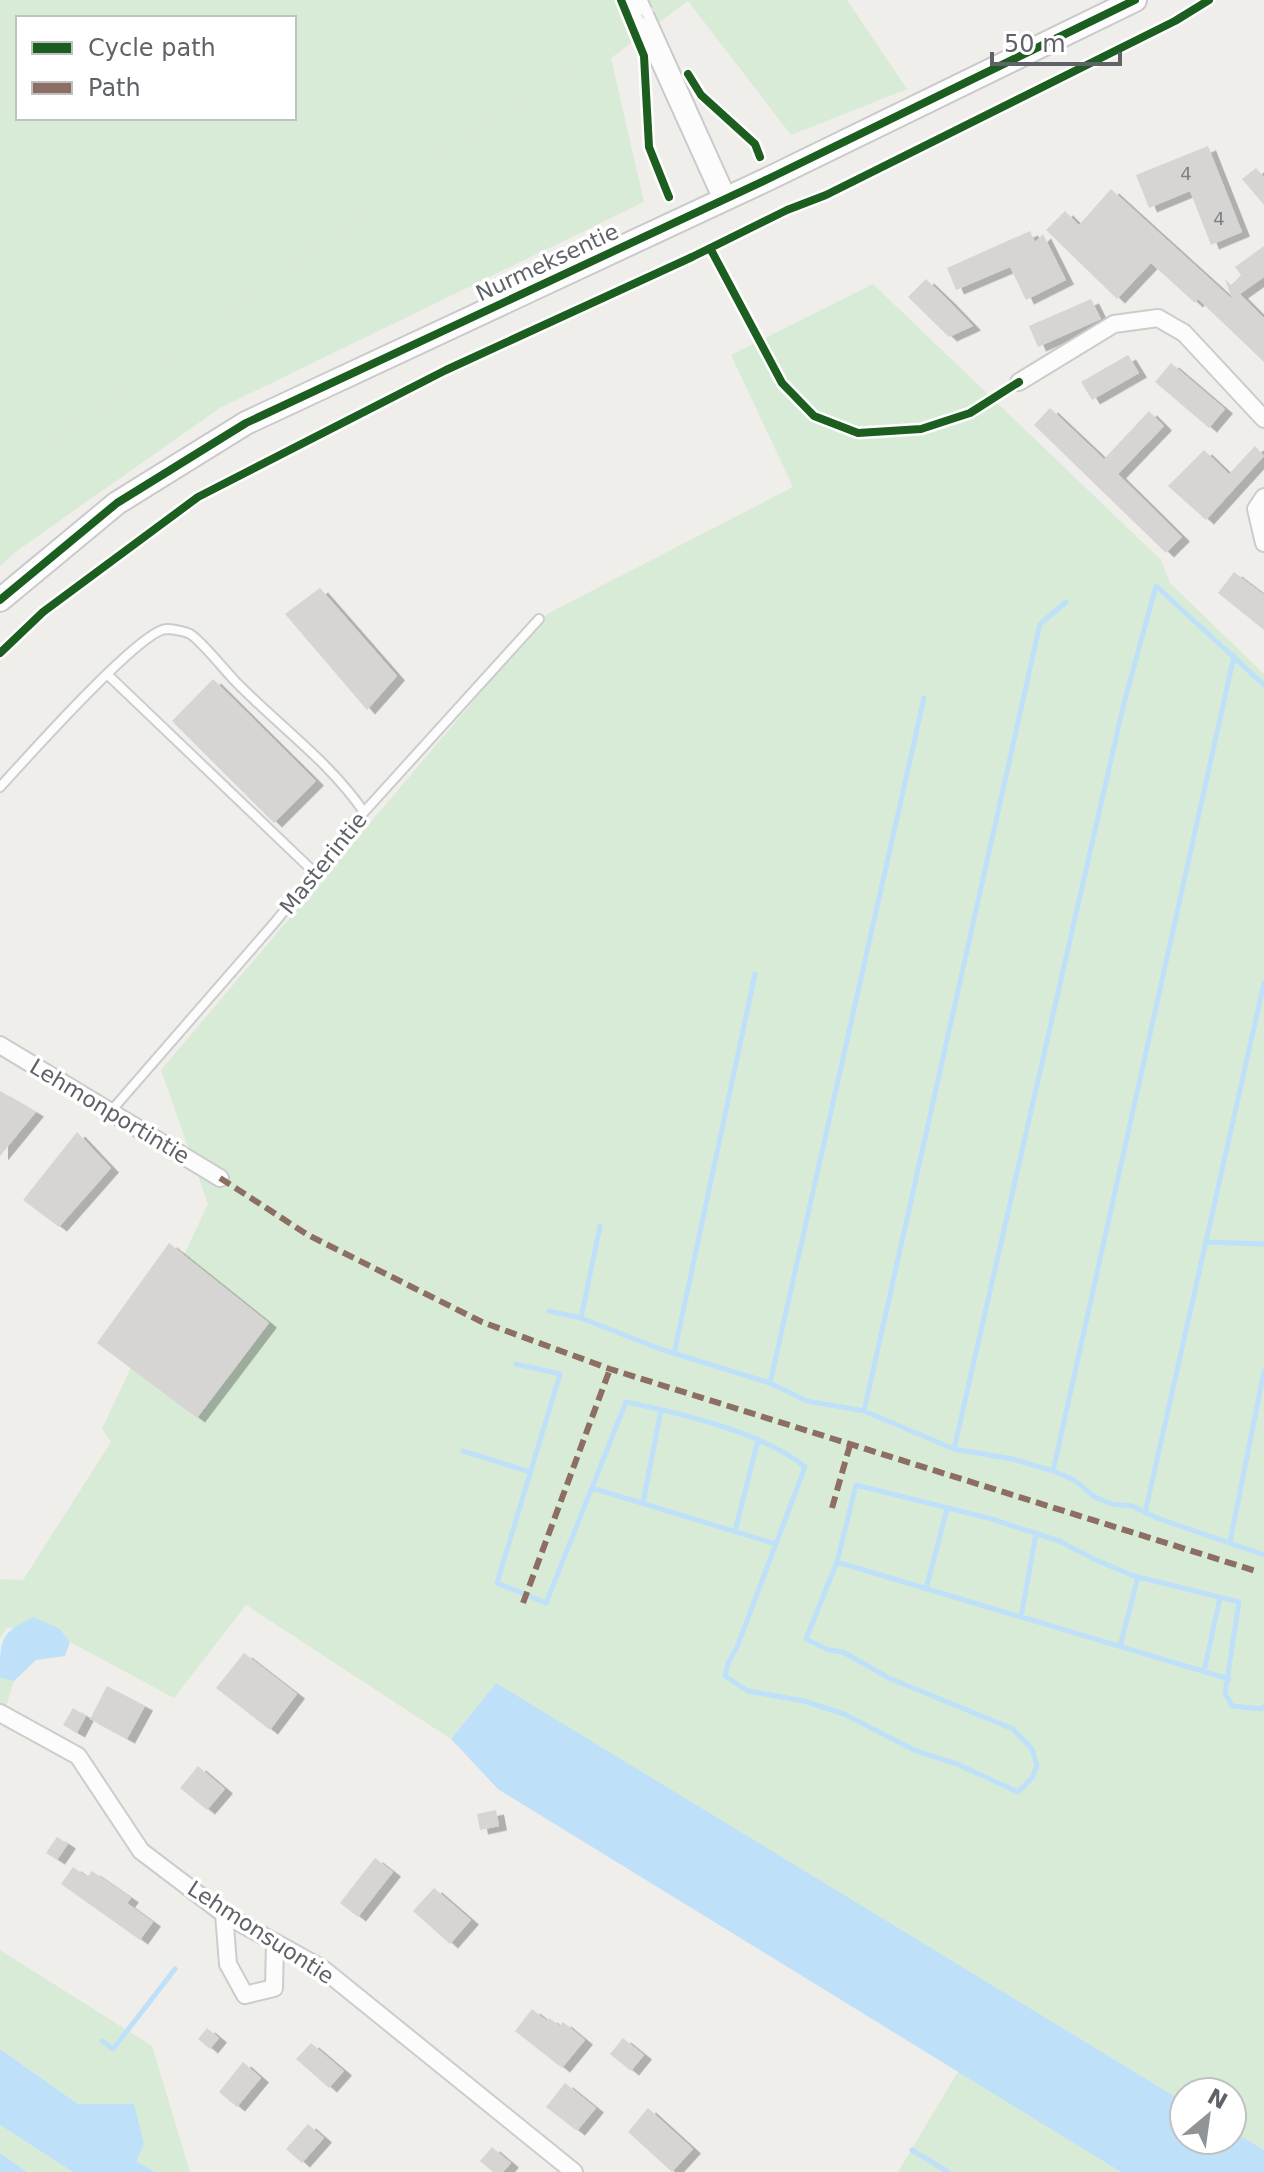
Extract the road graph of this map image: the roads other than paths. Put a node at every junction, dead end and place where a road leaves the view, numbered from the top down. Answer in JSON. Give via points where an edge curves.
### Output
{"nodes":[{"id":1,"x":635,"y":0,"type":"edge"},
{"id":2,"x":1135,"y":0,"type":"edge"},
{"id":3,"x":724,"y":197,"type":"junction"},
{"id":4,"x":1019,"y":382,"type":"dead end"},
{"id":5,"x":1264,"y":419,"type":"edge"},
{"id":6,"x":1264,"y":497,"type":"edge"},
{"id":7,"x":1264,"y":543,"type":"edge"},
{"id":8,"x":0,"y":600,"type":"edge"},
{"id":9,"x":539,"y":619,"type":"dead end"},
{"id":10,"x":108,"y":675,"type":"junction"},
{"id":11,"x":0,"y":787,"type":"edge"},
{"id":12,"x":364,"y":812,"type":"junction"},
{"id":13,"x":314,"y":872,"type":"junction"},
{"id":14,"x":0,"y":1045,"type":"edge"},
{"id":15,"x":111,"y":1111,"type":"junction"},
{"id":16,"x":220,"y":1178,"type":"dead end"},
{"id":17,"x":0,"y":1713,"type":"edge"},
{"id":18,"x":224,"y":1914,"type":"junction"},
{"id":19,"x":275,"y":1944,"type":"junction"},
{"id":20,"x":574,"y":2172,"type":"edge"}],
"edges":[{"from":1,"to":3,"type":"street"},
{"from":2,"to":3,"type":"street","name":"Nurmeksentie"},
{"from":3,"to":8,"type":"street","name":"Nurmeksentie","via":[[246,423],[117,503]]},
{"from":4,"to":5,"type":"street","via":[[1114,324],[1158,318],[1184,333]]},
{"from":6,"to":7,"type":"street","via":[[1256,509]]},
{"from":9,"to":12,"type":"lane","name":"Masterintie"},
{"from":10,"to":11,"type":"lane"},
{"from":10,"to":12,"type":"lane","via":[[147,636],[165,629],[190,634],[312,751]]},
{"from":10,"to":13,"type":"lane"},
{"from":12,"to":13,"type":"lane","name":"Masterintie"},
{"from":13,"to":15,"type":"lane","name":"Masterintie"},
{"from":14,"to":15,"type":"street","name":"Lehmonportintie"},
{"from":15,"to":16,"type":"street","name":"Lehmonportintie"},
{"from":17,"to":18,"type":"street","name":"Lehmonsuontie","via":[[78,1756],[141,1851]]},
{"from":18,"to":19,"type":"street","name":"Lehmonsuontie"},
{"from":18,"to":19,"type":"street","via":[[228,1964],[245,1995],[274,1988]]},
{"from":19,"to":20,"type":"street","name":"Lehmonsuontie","via":[[323,1969]]}]}
